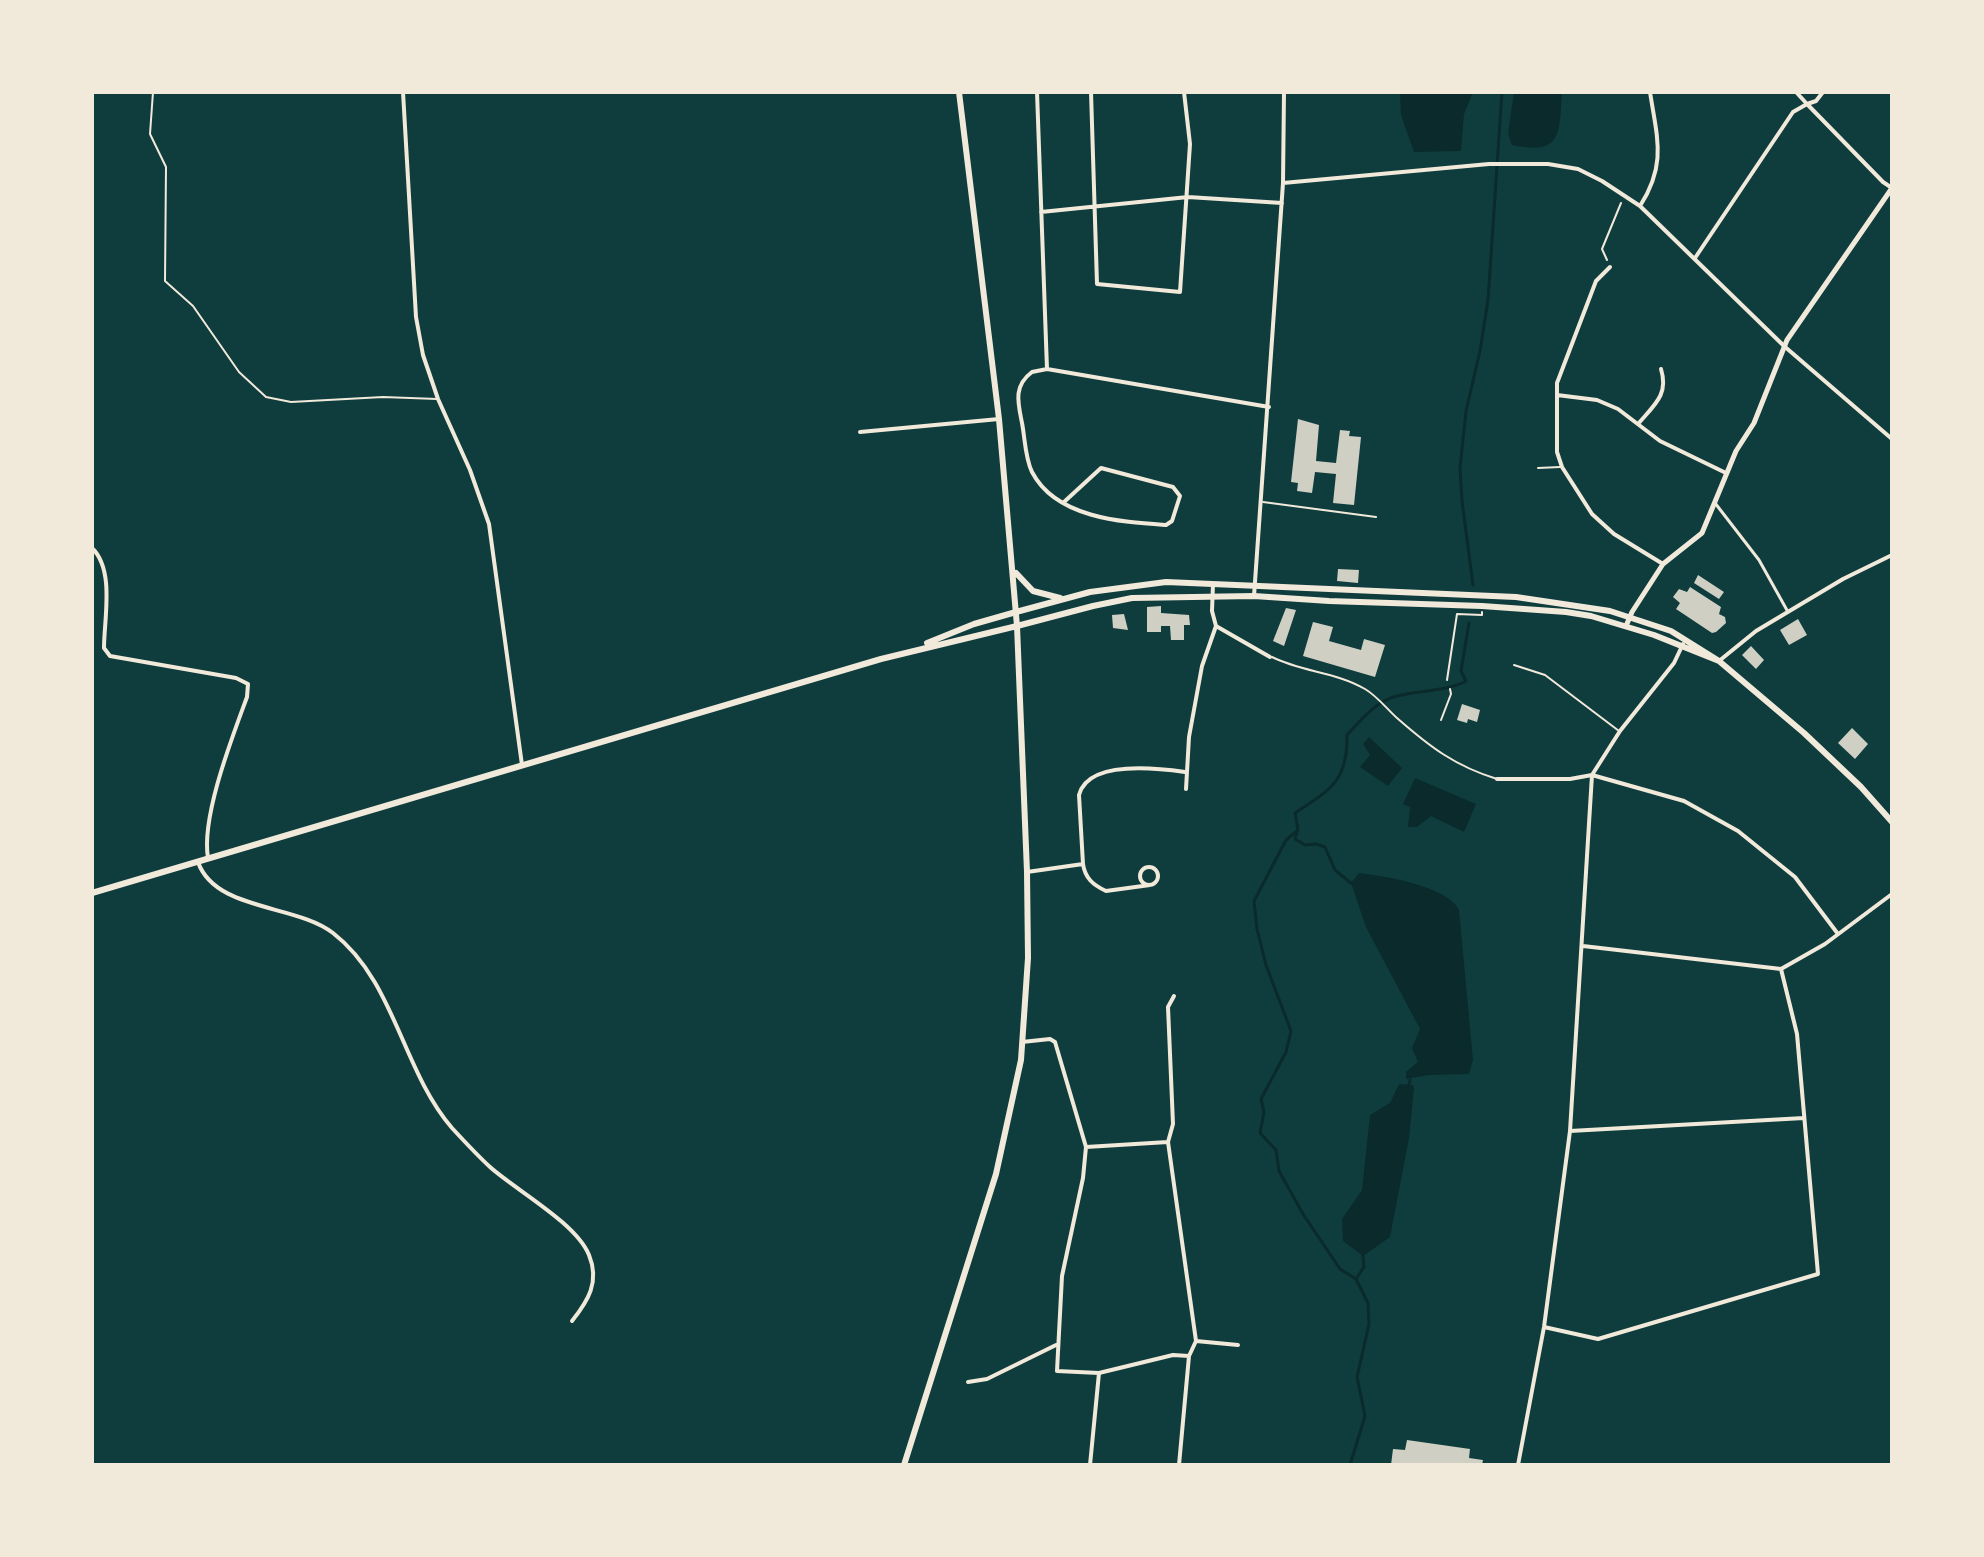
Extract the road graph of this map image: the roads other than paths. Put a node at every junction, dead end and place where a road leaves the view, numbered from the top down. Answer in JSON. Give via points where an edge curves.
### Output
{"nodes":[{"id":1,"x":153,"y":92,"type":"edge"},
{"id":2,"x":403,"y":92,"type":"edge"},
{"id":3,"x":959,"y":92,"type":"edge"},
{"id":4,"x":1037,"y":92,"type":"edge"},
{"id":5,"x":1091,"y":92,"type":"edge"},
{"id":6,"x":1184,"y":92,"type":"edge"},
{"id":7,"x":1284,"y":92,"type":"edge"},
{"id":8,"x":1650,"y":92,"type":"edge"},
{"id":9,"x":1796,"y":92,"type":"edge"},
{"id":10,"x":1823,"y":92,"type":"edge"},
{"id":11,"x":1807,"y":104,"type":"junction"},
{"id":12,"x":1283,"y":183,"type":"junction"},
{"id":13,"x":1892,"y":188,"type":"edge"},
{"id":14,"x":1188,"y":197,"type":"junction"},
{"id":15,"x":1282,"y":203,"type":"junction"},
{"id":16,"x":1096,"y":205,"type":"junction"},
{"id":17,"x":1640,"y":206,"type":"junction"},
{"id":18,"x":1041,"y":212,"type":"junction"},
{"id":19,"x":1695,"y":258,"type":"junction"},
{"id":20,"x":1610,"y":267,"type":"road end"},
{"id":21,"x":1784,"y":346,"type":"junction"},
{"id":22,"x":1047,"y":369,"type":"junction"},
{"id":23,"x":1661,"y":369,"type":"dead end"},
{"id":24,"x":1557,"y":395,"type":"junction"},
{"id":25,"x":438,"y":399,"type":"junction"},
{"id":26,"x":1269,"y":407,"type":"junction"},
{"id":27,"x":999,"y":419,"type":"junction"},
{"id":28,"x":1638,"y":424,"type":"junction"},
{"id":29,"x":860,"y":432,"type":"dead end"},
{"id":30,"x":1892,"y":439,"type":"edge"},
{"id":31,"x":1562,"y":467,"type":"junction"},
{"id":32,"x":1538,"y":468,"type":"dead end"},
{"id":33,"x":1726,"y":473,"type":"junction"},
{"id":34,"x":1714,"y":501,"type":"junction"},
{"id":35,"x":1064,"y":502,"type":"junction"},
{"id":36,"x":1261,"y":502,"type":"junction"},
{"id":37,"x":1376,"y":517,"type":"dead end"},
{"id":38,"x":92,"y":548,"type":"edge"},
{"id":39,"x":1892,"y":555,"type":"edge"},
{"id":40,"x":1663,"y":564,"type":"junction"},
{"id":41,"x":1014,"y":570,"type":"junction"},
{"id":42,"x":1213,"y":584,"type":"junction"},
{"id":43,"x":1254,"y":586,"type":"junction"},
{"id":44,"x":1213,"y":596,"type":"junction"},
{"id":45,"x":1254,"y":596,"type":"junction"},
{"id":46,"x":1063,"y":598,"type":"junction"},
{"id":47,"x":1016,"y":612,"type":"junction"},
{"id":48,"x":1788,"y":612,"type":"junction"},
{"id":49,"x":1630,"y":616,"type":"junction"},
{"id":50,"x":1017,"y":626,"type":"junction"},
{"id":51,"x":1216,"y":626,"type":"junction"},
{"id":52,"x":1626,"y":626,"type":"junction"},
{"id":53,"x":1685,"y":638,"type":"junction"},
{"id":54,"x":1682,"y":647,"type":"junction"},
{"id":55,"x":905,"y":652,"type":"junction"},
{"id":56,"x":1270,"y":657,"type":"joint"},
{"id":57,"x":1719,"y":661,"type":"junction"},
{"id":58,"x":1514,"y":665,"type":"dead end"},
{"id":59,"x":1620,"y":731,"type":"junction"},
{"id":60,"x":522,"y":765,"type":"junction"},
{"id":61,"x":1185,"y":772,"type":"junction"},
{"id":62,"x":1592,"y":775,"type":"junction"},
{"id":63,"x":1497,"y":779,"type":"joint"},
{"id":64,"x":1186,"y":789,"type":"dead end"},
{"id":65,"x":1892,"y":822,"type":"edge"},
{"id":66,"x":208,"y":858,"type":"junction"},
{"id":67,"x":198,"y":862,"type":"junction"},
{"id":68,"x":1083,"y":864,"type":"junction"},
{"id":69,"x":1027,"y":872,"type":"junction"},
{"id":70,"x":1150,"y":885,"type":"junction"},
{"id":71,"x":92,"y":893,"type":"edge"},
{"id":72,"x":1892,"y":894,"type":"edge"},
{"id":73,"x":1838,"y":934,"type":"junction"},
{"id":74,"x":1583,"y":946,"type":"junction"},
{"id":75,"x":1781,"y":969,"type":"junction"},
{"id":76,"x":1174,"y":996,"type":"dead end"},
{"id":77,"x":1022,"y":1042,"type":"junction"},
{"id":78,"x":1804,"y":1118,"type":"junction"},
{"id":79,"x":1570,"y":1131,"type":"junction"},
{"id":80,"x":1168,"y":1142,"type":"junction"},
{"id":81,"x":1086,"y":1147,"type":"junction"},
{"id":82,"x":572,"y":1321,"type":"dead end"},
{"id":83,"x":1544,"y":1327,"type":"junction"},
{"id":84,"x":1196,"y":1341,"type":"junction"},
{"id":85,"x":1056,"y":1345,"type":"junction"},
{"id":86,"x":1238,"y":1345,"type":"dead end"},
{"id":87,"x":1189,"y":1356,"type":"junction"},
{"id":88,"x":1099,"y":1373,"type":"junction"},
{"id":89,"x":968,"y":1382,"type":"dead end"},
{"id":90,"x":904,"y":1465,"type":"edge"},
{"id":91,"x":1090,"y":1465,"type":"edge"},
{"id":92,"x":1179,"y":1465,"type":"edge"},
{"id":93,"x":1518,"y":1465,"type":"edge"}],
"edges":[{"from":1,"to":25,"type":"lane","via":[[150,134],[166,167],[165,281],[198,313],[239,372],[266,397],[291,402]]},
{"from":2,"to":25,"type":"street","via":[[416,317]]},
{"from":3,"to":27,"type":"main road"},
{"from":4,"to":18,"type":"street"},
{"from":5,"to":16,"type":"street"},
{"from":6,"to":14,"type":"street","via":[[1190,144]]},
{"from":7,"to":12,"type":"street"},
{"from":8,"to":17,"type":"street","via":[[1658,165]]},
{"from":9,"to":11,"type":"street"},
{"from":10,"to":11,"type":"street"},
{"from":11,"to":13,"type":"street"},
{"from":11,"to":19,"type":"street","via":[[1793,112]]},
{"from":12,"to":15,"type":"street"},
{"from":12,"to":17,"type":"street","via":[[1489,164],[1548,164],[1578,169]]},
{"from":13,"to":21,"type":"street"},
{"from":14,"to":15,"type":"street"},
{"from":14,"to":16,"type":"street"},
{"from":14,"to":16,"type":"street","via":[[1180,292],[1097,284]]},
{"from":15,"to":26,"type":"street"},
{"from":16,"to":18,"type":"street"},
{"from":17,"to":19,"type":"street"},
{"from":18,"to":22,"type":"street"},
{"from":19,"to":21,"type":"street"},
{"from":20,"to":24,"type":"street","via":[[1596,281]]},
{"from":21,"to":30,"type":"street"},
{"from":21,"to":33,"type":"street","via":[[1754,423]]},
{"from":22,"to":26,"type":"street"},
{"from":22,"to":35,"type":"street","via":[[1024,378],[1018,400],[1031,469]]},
{"from":23,"to":28,"type":"street","via":[[1665,382],[1660,398]]},
{"from":24,"to":28,"type":"street","via":[[1597,400]]},
{"from":24,"to":31,"type":"street"},
{"from":25,"to":60,"type":"street","via":[[489,524]]},
{"from":26,"to":36,"type":"street"},
{"from":27,"to":29,"type":"street"},
{"from":27,"to":41,"type":"main road"},
{"from":28,"to":33,"type":"street","via":[[1660,441]]},
{"from":31,"to":32,"type":"lane"},
{"from":31,"to":40,"type":"street","via":[[1592,514]]},
{"from":33,"to":34,"type":"street"},
{"from":34,"to":40,"type":"street","via":[[1702,533]]},
{"from":34,"to":48,"type":"street","via":[[1759,560]]},
{"from":35,"to":35,"type":"street","via":[[1101,468],[1173,487],[1180,496],[1166,525],[1107,520]]},
{"from":36,"to":37,"type":"lane"},
{"from":36,"to":43,"type":"street"},
{"from":38,"to":66,"type":"street","via":[[106,581],[104,648],[110,656],[248,684],[213,805]]},
{"from":39,"to":48,"type":"street"},
{"from":40,"to":49,"type":"street"},
{"from":41,"to":46,"type":"main road","via":[[1033,591]]},
{"from":41,"to":47,"type":"main road"},
{"from":42,"to":43,"type":"main road"},
{"from":42,"to":44,"type":"street"},
{"from":42,"to":46,"type":"main road","via":[[1132,584]]},
{"from":43,"to":45,"type":"street"},
{"from":43,"to":49,"type":"main road","via":[[1516,597]]},
{"from":44,"to":45,"type":"main road"},
{"from":44,"to":50,"type":"main road","via":[[1132,598]]},
{"from":44,"to":51,"type":"street"},
{"from":45,"to":52,"type":"main road","via":[[1566,612]]},
{"from":46,"to":47,"type":"main road"},
{"from":47,"to":50,"type":"main road"},
{"from":47,"to":55,"type":"main road"},
{"from":48,"to":57,"type":"street"},
{"from":49,"to":52,"type":"street"},
{"from":49,"to":53,"type":"main road"},
{"from":50,"to":55,"type":"main road"},
{"from":50,"to":69,"type":"main road"},
{"from":51,"to":56,"type":"street"},
{"from":51,"to":61,"type":"street","via":[[1202,666]]},
{"from":52,"to":54,"type":"main road"},
{"from":53,"to":54,"type":"street"},
{"from":53,"to":57,"type":"main road"},
{"from":54,"to":57,"type":"main road"},
{"from":54,"to":59,"type":"street"},
{"from":55,"to":60,"type":"main road"},
{"from":56,"to":63,"type":"lane","via":[[1367,690],[1424,742],[1458,765]]},
{"from":57,"to":65,"type":"main road","via":[[1804,733]]},
{"from":58,"to":59,"type":"lane","via":[[1545,675]]},
{"from":59,"to":62,"type":"street"},
{"from":60,"to":66,"type":"main road"},
{"from":61,"to":64,"type":"street"},
{"from":61,"to":68,"type":"street","via":[[1124,768],[1087,779],[1079,795]]},
{"from":62,"to":63,"type":"street"},
{"from":62,"to":73,"type":"street","via":[[1684,801],[1738,831],[1795,877]]},
{"from":62,"to":74,"type":"street"},
{"from":66,"to":67,"type":"main road"},
{"from":67,"to":71,"type":"main road"},
{"from":67,"to":82,"type":"street","via":[[203,875],[230,894],[303,916],[333,933],[369,974],[415,1071],[451,1126],[490,1167],[572,1232],[588,1253],[591,1296]]},
{"from":68,"to":69,"type":"street"},
{"from":68,"to":70,"type":"street","via":[[1084,875],[1106,891]]},
{"from":69,"to":77,"type":"main road"},
{"from":70,"to":70,"type":"street","via":[[1157,872],[1144,868],[1139,876]]},
{"from":72,"to":73,"type":"street"},
{"from":73,"to":75,"type":"street"},
{"from":74,"to":75,"type":"street"},
{"from":74,"to":79,"type":"street"},
{"from":75,"to":78,"type":"street","via":[[1797,1034]]},
{"from":76,"to":80,"type":"street","via":[[1168,1007],[1173,1124]]},
{"from":77,"to":81,"type":"street","via":[[1055,1042]]},
{"from":77,"to":90,"type":"main road","via":[[996,1174]]},
{"from":78,"to":79,"type":"street"},
{"from":78,"to":83,"type":"street","via":[[1818,1274],[1598,1339]]},
{"from":79,"to":83,"type":"street"},
{"from":80,"to":81,"type":"street"},
{"from":80,"to":84,"type":"street"},
{"from":81,"to":85,"type":"street","via":[[1062,1276]]},
{"from":83,"to":93,"type":"street"},
{"from":84,"to":86,"type":"street"},
{"from":84,"to":87,"type":"street"},
{"from":85,"to":88,"type":"street","via":[[1057,1371]]},
{"from":85,"to":89,"type":"street","via":[[987,1379]]},
{"from":87,"to":88,"type":"street"},
{"from":87,"to":92,"type":"street"},
{"from":88,"to":91,"type":"street"}]}
